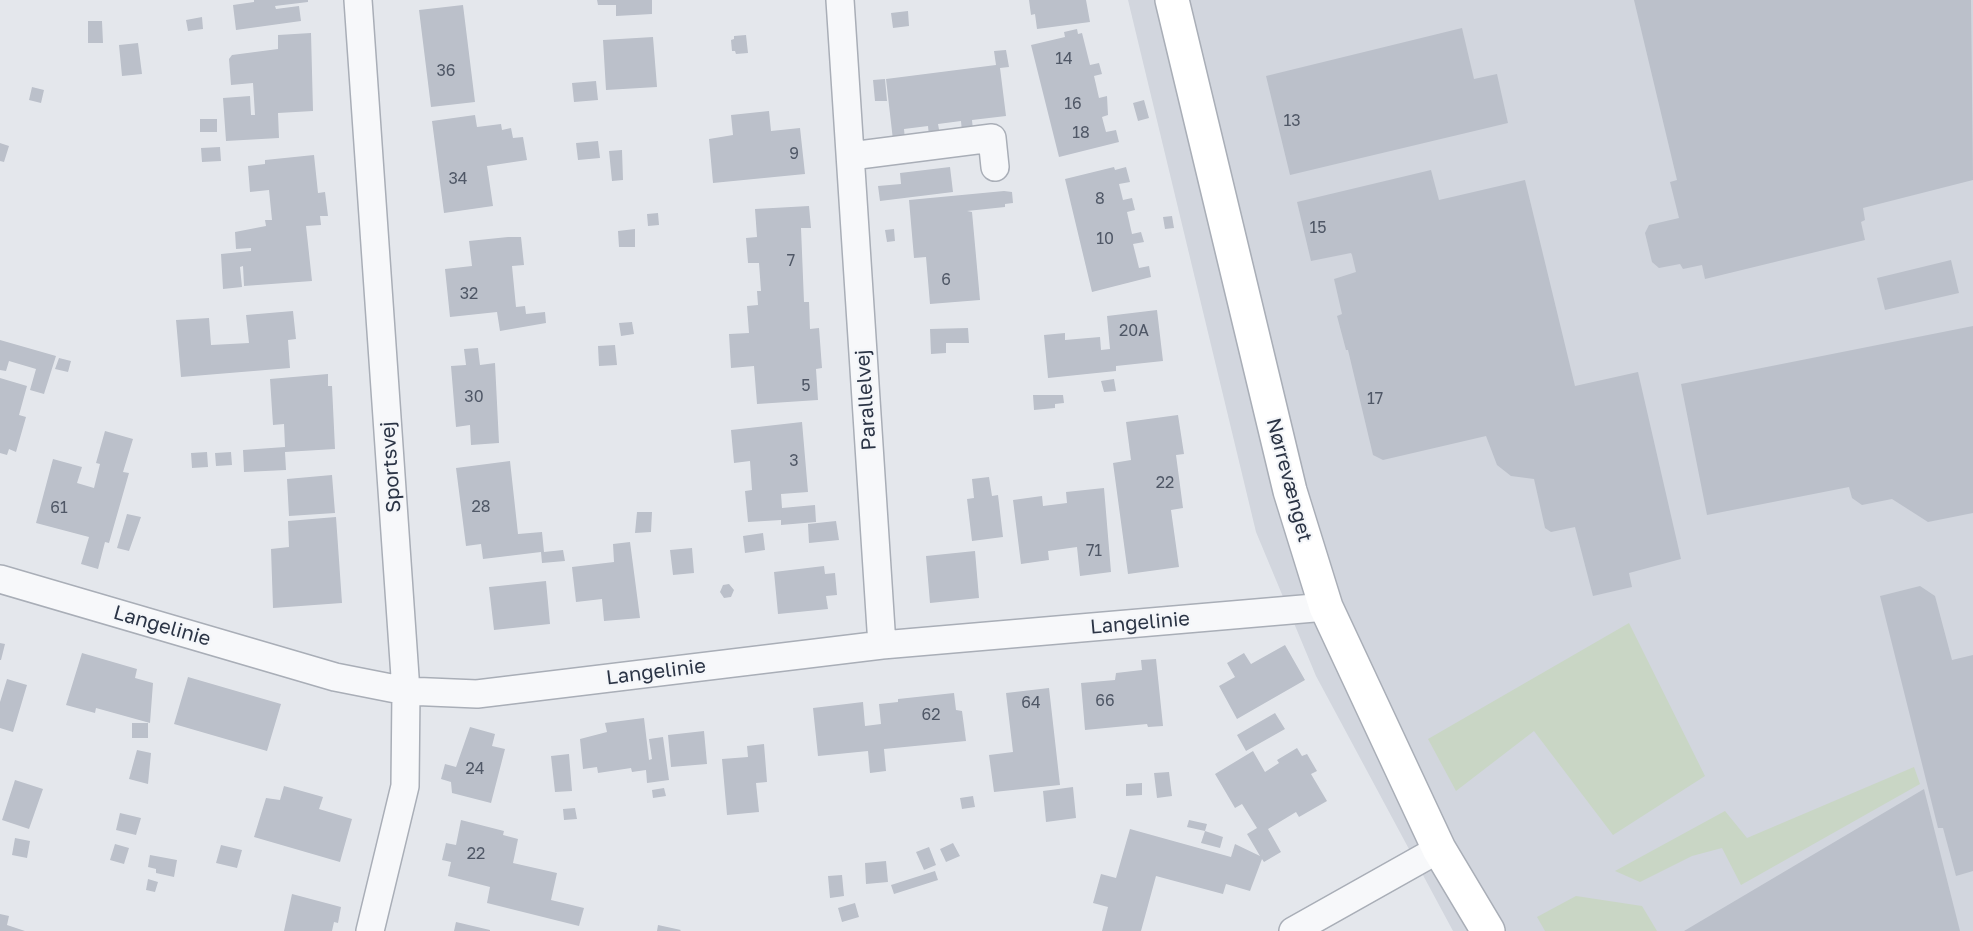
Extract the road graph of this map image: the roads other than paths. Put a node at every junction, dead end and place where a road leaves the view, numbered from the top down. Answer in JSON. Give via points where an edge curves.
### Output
{"nodes":[{"id":1,"x":358,"y":0,"type":"edge"},
{"id":2,"x":840,"y":0,"type":"edge"},
{"id":3,"x":1172,"y":0,"type":"edge"},
{"id":4,"x":851,"y":156,"type":"junction"},
{"id":5,"x":995,"y":167,"type":"dead end"},
{"id":6,"x":0,"y":579,"type":"edge"},
{"id":7,"x":1326,"y":608,"type":"junction"},
{"id":8,"x":882,"y":645,"type":"junction"},
{"id":9,"x":406,"y":691,"type":"junction"},
{"id":10,"x":1439,"y":849,"type":"junction"},
{"id":11,"x":370,"y":931,"type":"edge"},
{"id":12,"x":1293,"y":931,"type":"edge"},
{"id":13,"x":1488,"y":931,"type":"edge"}],
"edges":[{"from":1,"to":9,"type":"street","name":"Sportsvej"},
{"from":2,"to":4,"type":"street","name":"Parallelvej"},
{"from":3,"to":7,"type":"street","name":"Nørrevænget","via":[[1290,491]]},
{"from":4,"to":5,"type":"street","via":[[992,138]]},
{"from":4,"to":8,"type":"street","name":"Parallelvej"},
{"from":6,"to":9,"type":"street","name":"Langelinie","via":[[335,677]]},
{"from":7,"to":8,"type":"street","name":"Langelinie"},
{"from":7,"to":10,"type":"street","name":"Nørrevænget"},
{"from":8,"to":9,"type":"street","name":"Langelinie","via":[[477,694]]},
{"from":9,"to":11,"type":"street","name":"Sportsvej","via":[[405,786]]},
{"from":10,"to":12,"type":"street"},
{"from":10,"to":13,"type":"street","name":"Nørrevænget"}]}
